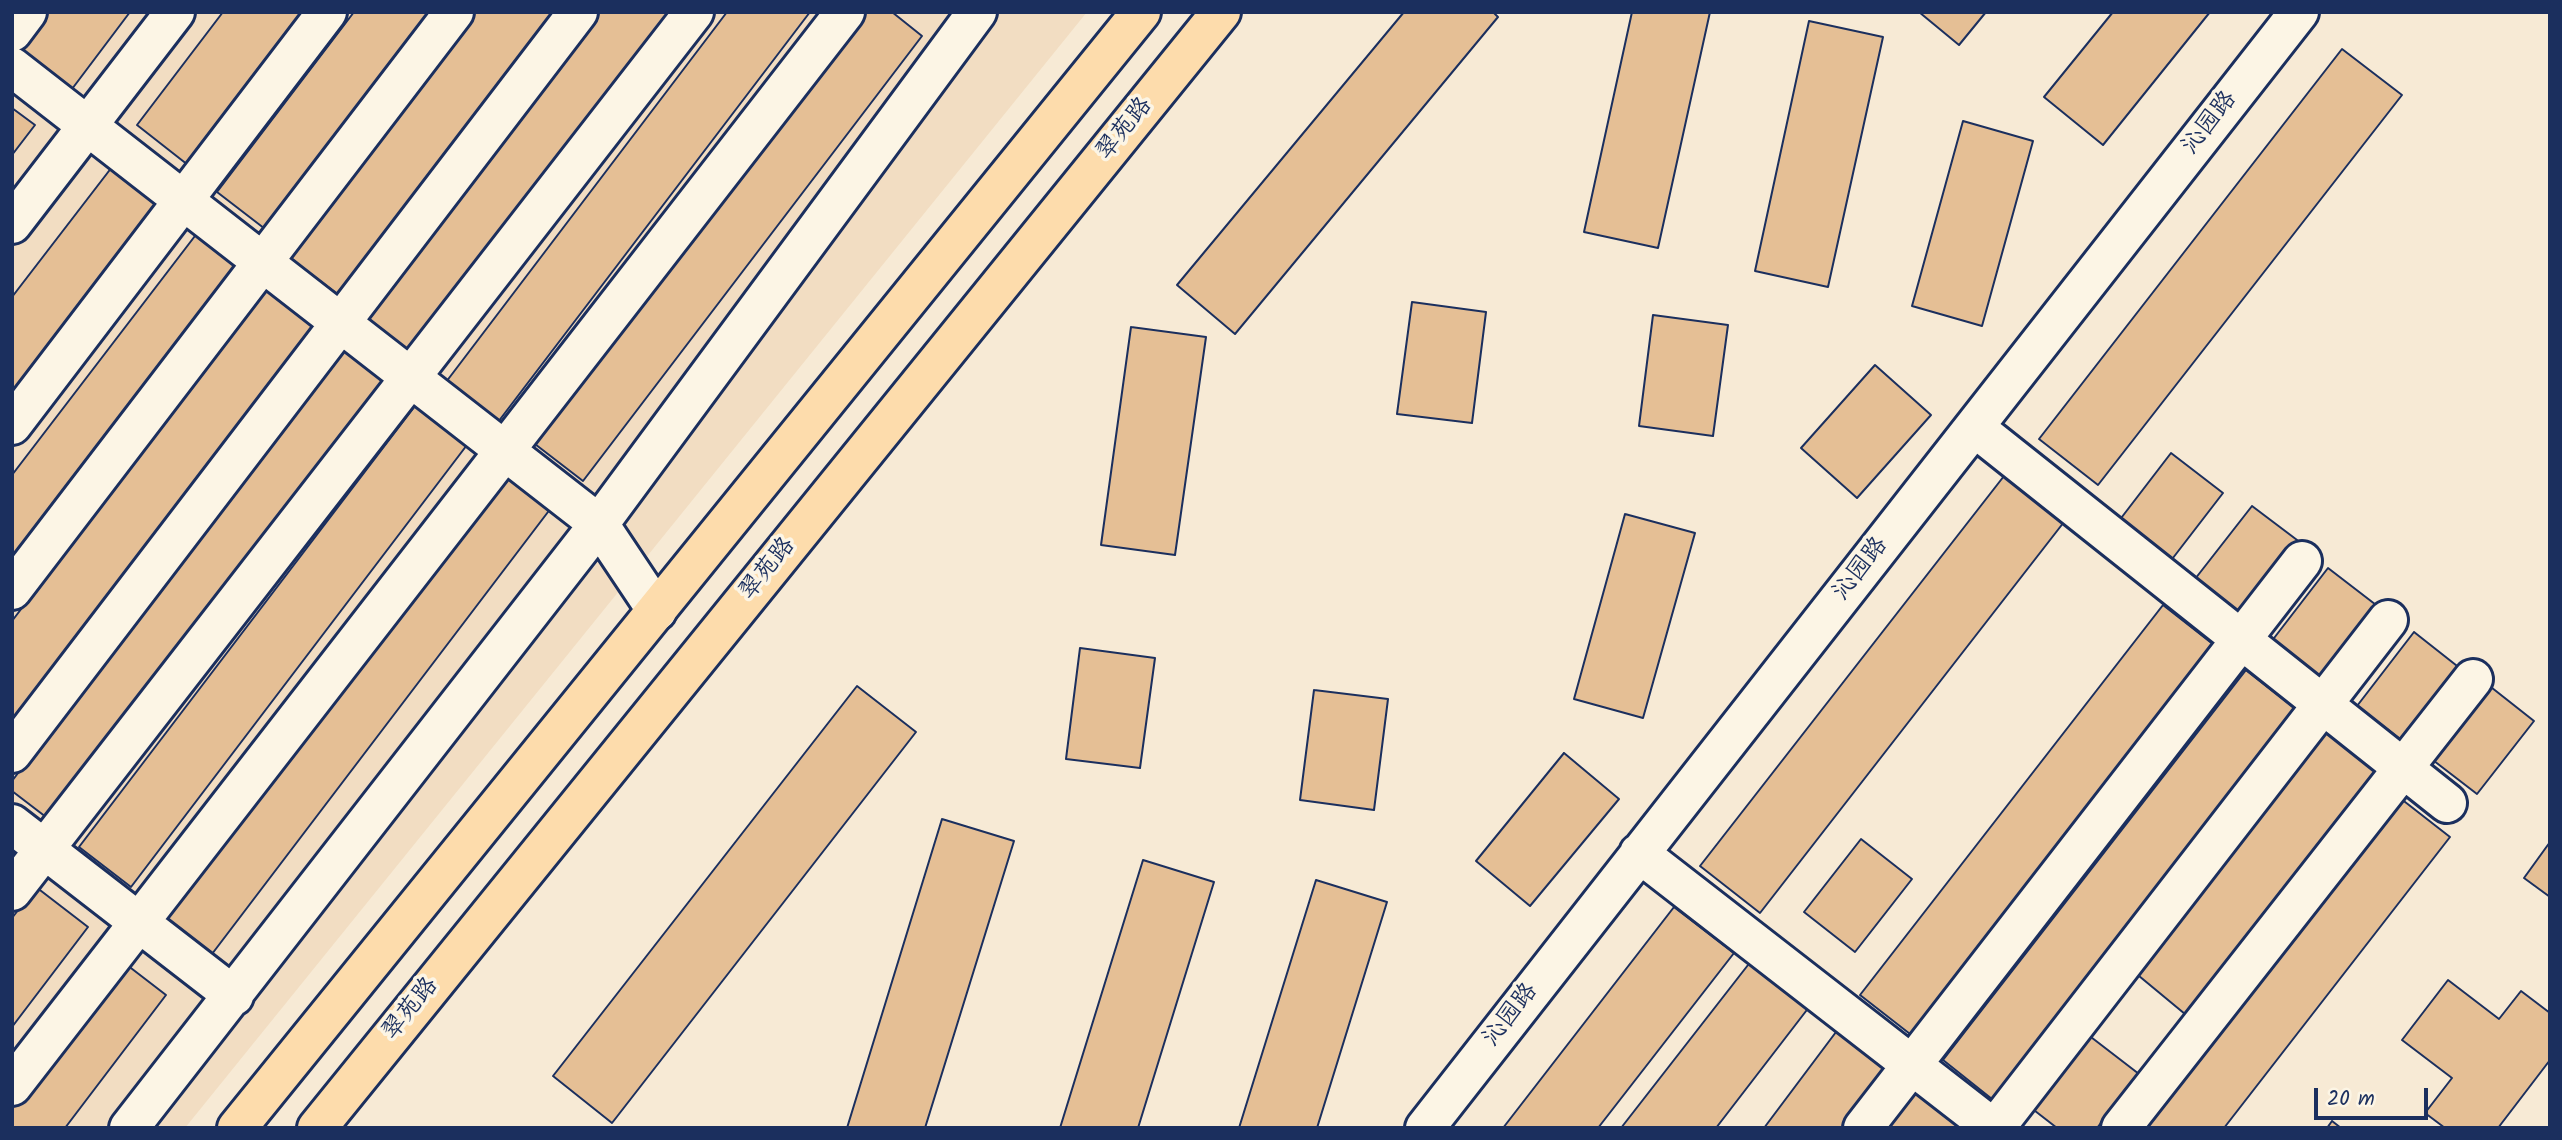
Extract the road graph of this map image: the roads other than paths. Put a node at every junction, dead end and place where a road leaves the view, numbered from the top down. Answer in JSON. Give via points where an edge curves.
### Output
{"nodes":[{"id":1,"x":27,"y":12,"type":"edge"},
{"id":2,"x":175,"y":12,"type":"edge"},
{"id":3,"x":327,"y":12,"type":"edge"},
{"id":4,"x":454,"y":12,"type":"edge"},
{"id":5,"x":578,"y":12,"type":"edge"},
{"id":6,"x":694,"y":12,"type":"edge"},
{"id":7,"x":845,"y":12,"type":"edge"},
{"id":8,"x":977,"y":12,"type":"edge"},
{"id":9,"x":1221,"y":12,"type":"edge"},
{"id":10,"x":2299,"y":12,"type":"edge"},
{"id":11,"x":1126,"y":17,"type":"edge"},
{"id":12,"x":12,"y":32,"type":"edge"},
{"id":13,"x":12,"y":67,"type":"edge"},
{"id":14,"x":90,"y":125,"type":"junction"},
{"id":15,"x":184,"y":200,"type":"junction"},
{"id":16,"x":12,"y":224,"type":"edge"},
{"id":17,"x":263,"y":262,"type":"junction"},
{"id":18,"x":341,"y":322,"type":"junction"},
{"id":19,"x":411,"y":377,"type":"junction"},
{"id":20,"x":12,"y":425,"type":"edge"},
{"id":21,"x":1974,"y":427,"type":"junction"},
{"id":22,"x":506,"y":451,"type":"junction"},
{"id":23,"x":599,"y":524,"type":"junction"},
{"id":24,"x":2302,"y":561,"type":"dead end"},
{"id":25,"x":12,"y":590,"type":"edge"},
{"id":26,"x":657,"y":611,"type":"junction"},
{"id":27,"x":2388,"y":620,"type":"dead end"},
{"id":28,"x":2242,"y":639,"type":"junction"},
{"id":29,"x":2473,"y":679,"type":"dead end"},
{"id":30,"x":2323,"y":704,"type":"junction"},
{"id":31,"x":12,"y":753,"type":"edge"},
{"id":32,"x":2403,"y":768,"type":"junction"},
{"id":33,"x":2447,"y":803,"type":"dead end"},
{"id":34,"x":12,"y":824,"type":"edge"},
{"id":35,"x":45,"y":849,"type":"junction"},
{"id":36,"x":1639,"y":853,"type":"junction"},
{"id":37,"x":12,"y":891,"type":"edge"},
{"id":38,"x":139,"y":922,"type":"junction"},
{"id":39,"x":234,"y":996,"type":"junction"},
{"id":40,"x":1912,"y":1065,"type":"junction"},
{"id":41,"x":12,"y":1086,"type":"edge"},
{"id":42,"x":129,"y":1128,"type":"edge"},
{"id":43,"x":237,"y":1128,"type":"edge"},
{"id":44,"x":317,"y":1128,"type":"edge"},
{"id":45,"x":1424,"y":1128,"type":"edge"},
{"id":46,"x":1863,"y":1128,"type":"edge"},
{"id":47,"x":1994,"y":1128,"type":"edge"},
{"id":48,"x":2121,"y":1128,"type":"edge"}],
"edges":[{"from":1,"to":12,"type":"street"},
{"from":2,"to":14,"type":"street"},
{"from":3,"to":15,"type":"street"},
{"from":4,"to":17,"type":"street"},
{"from":5,"to":18,"type":"street"},
{"from":6,"to":19,"type":"street"},
{"from":7,"to":22,"type":"street"},
{"from":8,"to":23,"type":"street"},
{"from":9,"to":44,"type":"main road","name":"翠苑路"},
{"from":10,"to":21,"type":"street","name":"沁园路"},
{"from":11,"to":26,"type":"main road"},
{"from":13,"to":14,"type":"street"},
{"from":14,"to":15,"type":"street"},
{"from":14,"to":16,"type":"street"},
{"from":15,"to":17,"type":"street"},
{"from":15,"to":20,"type":"street"},
{"from":17,"to":18,"type":"street"},
{"from":17,"to":25,"type":"street"},
{"from":18,"to":19,"type":"street"},
{"from":18,"to":31,"type":"street"},
{"from":19,"to":22,"type":"street"},
{"from":19,"to":35,"type":"street"},
{"from":21,"to":28,"type":"street"},
{"from":21,"to":36,"type":"street","name":"沁园路"},
{"from":22,"to":23,"type":"street"},
{"from":22,"to":38,"type":"street"},
{"from":23,"to":26,"type":"street"},
{"from":23,"to":39,"type":"street"},
{"from":24,"to":28,"type":"street"},
{"from":26,"to":43,"type":"main road"},
{"from":27,"to":30,"type":"street"},
{"from":28,"to":30,"type":"street"},
{"from":28,"to":40,"type":"street"},
{"from":29,"to":32,"type":"street"},
{"from":30,"to":32,"type":"street"},
{"from":30,"to":47,"type":"street"},
{"from":32,"to":33,"type":"street"},
{"from":32,"to":48,"type":"street"},
{"from":34,"to":35,"type":"street"},
{"from":35,"to":37,"type":"street"},
{"from":35,"to":38,"type":"street"},
{"from":36,"to":40,"type":"street"},
{"from":36,"to":45,"type":"street","name":"沁园路"},
{"from":38,"to":39,"type":"street"},
{"from":38,"to":41,"type":"street"},
{"from":39,"to":42,"type":"street"},
{"from":40,"to":46,"type":"street"},
{"from":40,"to":47,"type":"street"}]}
